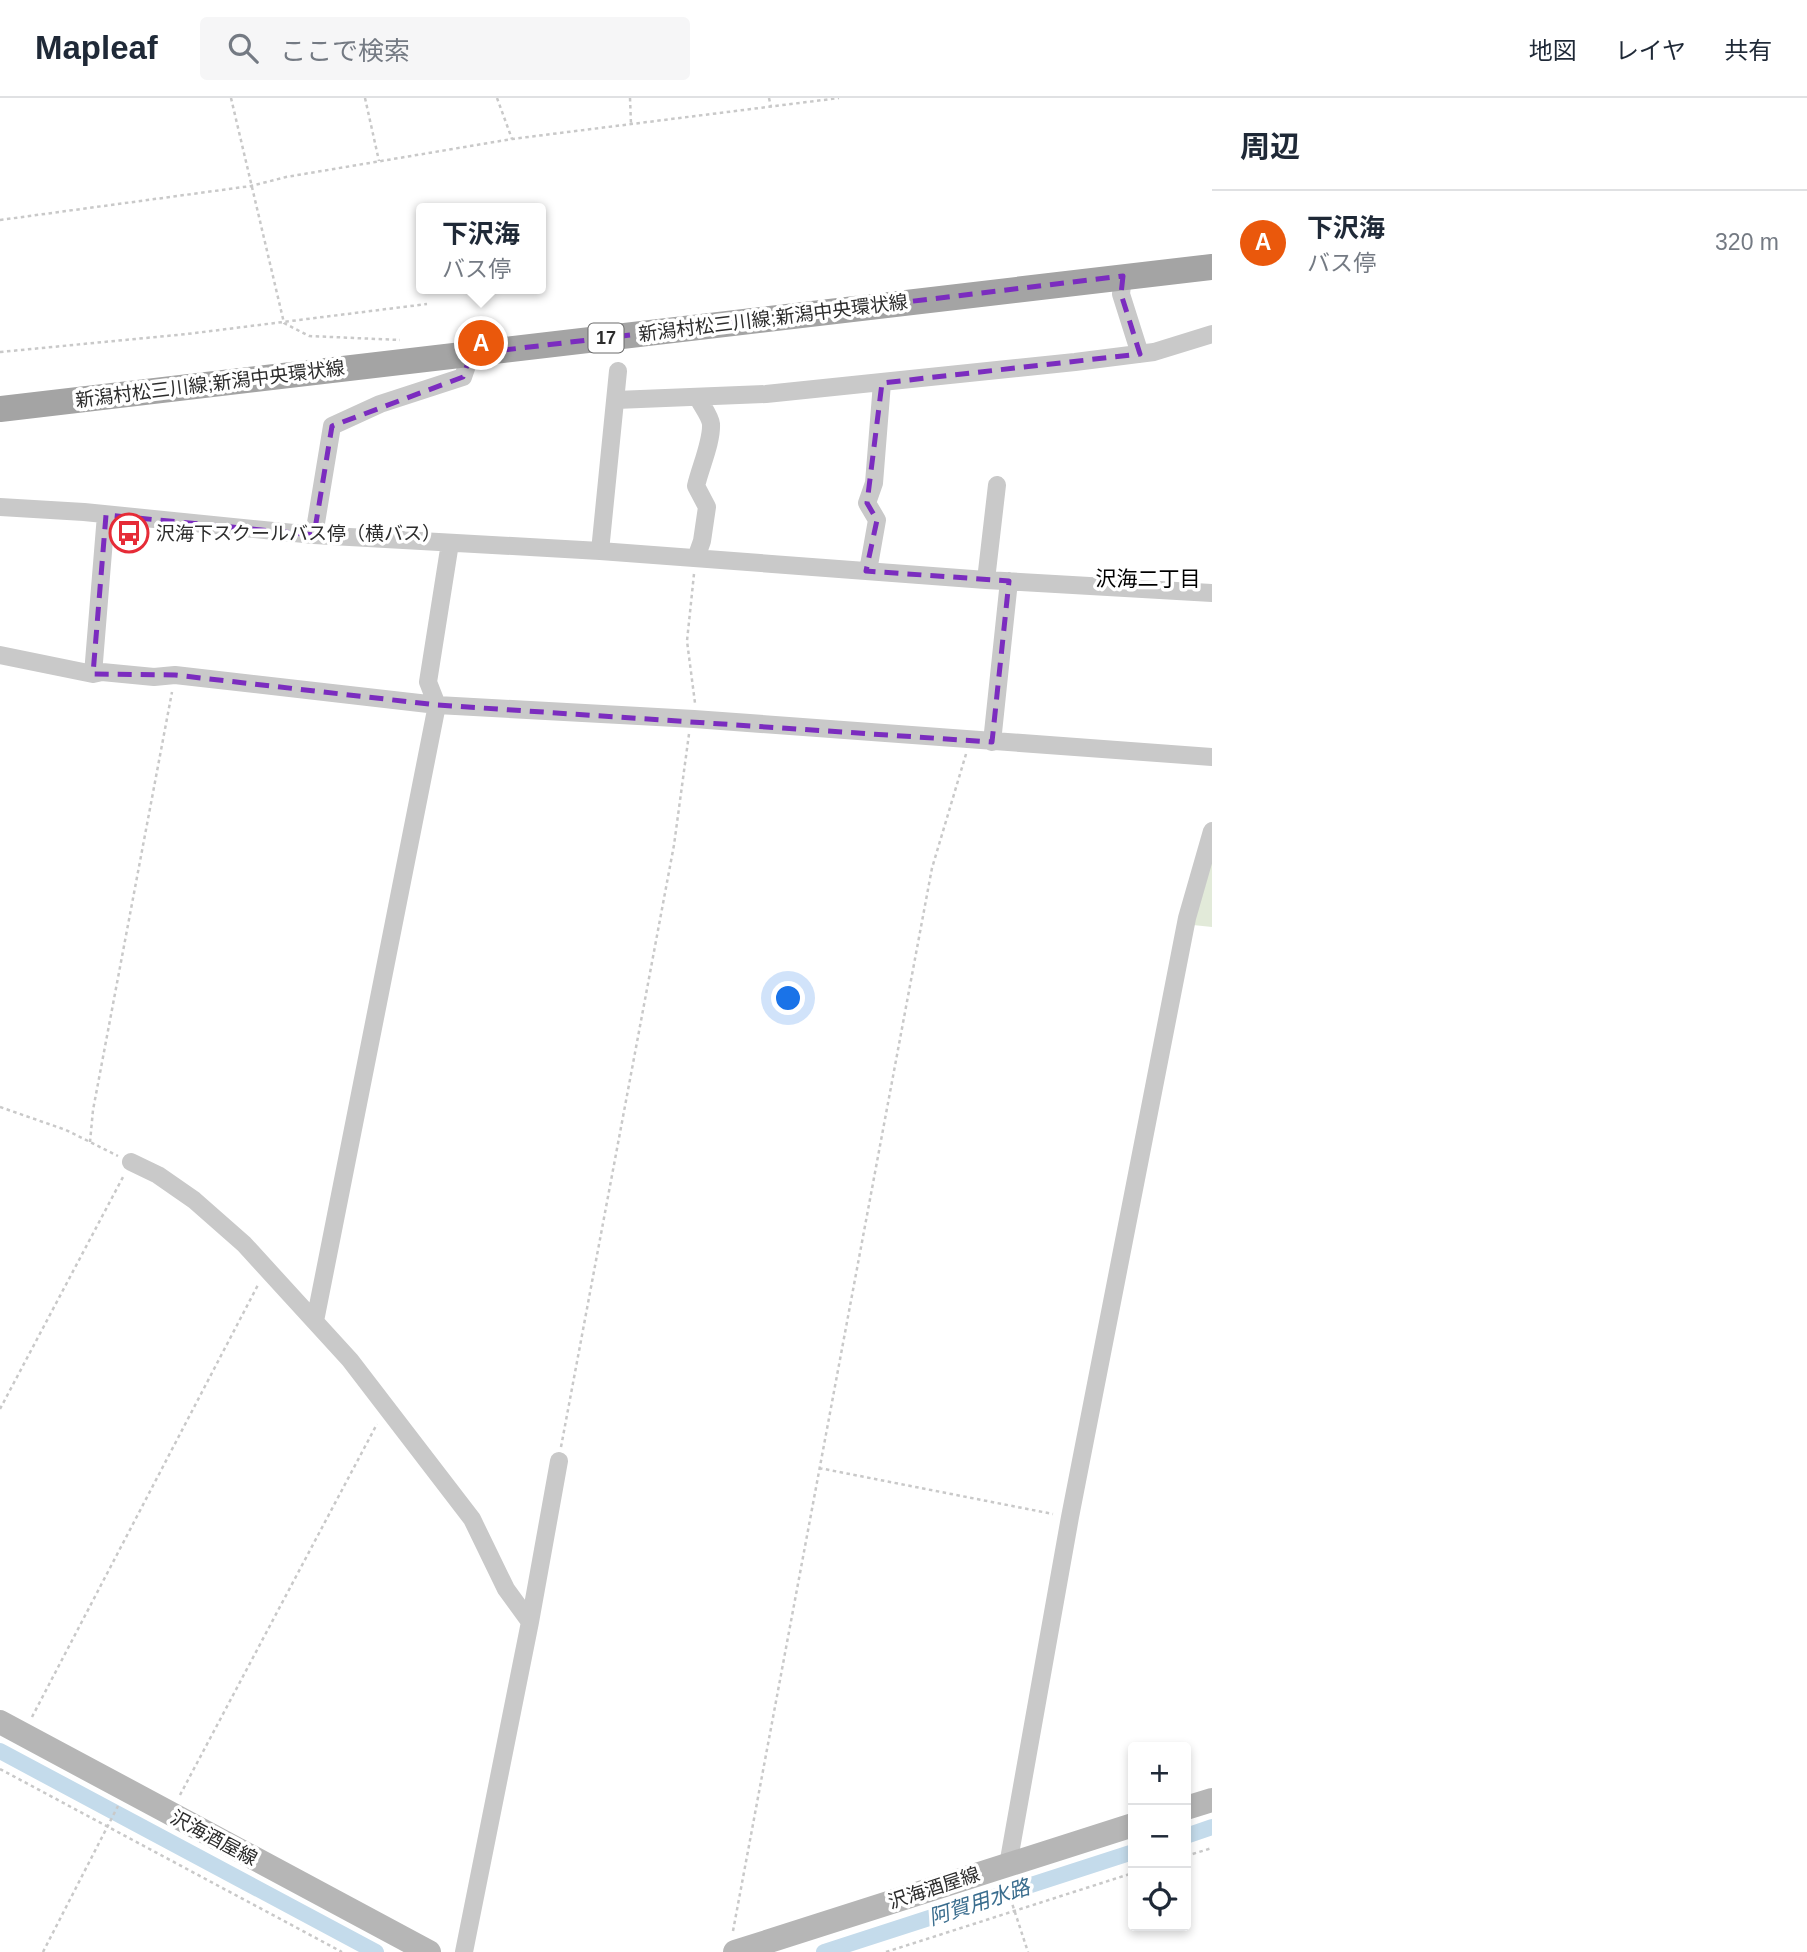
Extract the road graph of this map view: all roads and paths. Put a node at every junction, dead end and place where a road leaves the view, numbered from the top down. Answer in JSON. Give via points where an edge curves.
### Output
{"nodes":[{"id":1,"x":230,"y":98,"type":"edge"},
{"id":2,"x":365,"y":98,"type":"edge"},
{"id":3,"x":497,"y":98,"type":"edge"},
{"id":4,"x":630,"y":98,"type":"edge"},
{"id":5,"x":769,"y":98,"type":"edge"},
{"id":6,"x":839,"y":98,"type":"edge"},
{"id":7,"x":771,"y":107,"type":"junction"},
{"id":8,"x":631,"y":124,"type":"junction"},
{"id":9,"x":512,"y":138,"type":"junction"},
{"id":10,"x":379,"y":162,"type":"junction"},
{"id":11,"x":251,"y":186,"type":"junction"},
{"id":12,"x":0,"y":220,"type":"edge"},
{"id":13,"x":1212,"y":267,"type":"edge"},
{"id":14,"x":1123,"y":276,"type":"junction"},
{"id":15,"x":427,"y":304,"type":"dead end"},
{"id":16,"x":284,"y":323,"type":"junction"},
{"id":17,"x":1212,"y":334,"type":"edge"},
{"id":18,"x":401,"y":340,"type":"dead end"},
{"id":19,"x":0,"y":352,"type":"edge"},
{"id":20,"x":471,"y":354,"type":"junction"},
{"id":21,"x":1140,"y":354,"type":"junction"},
{"id":22,"x":618,"y":371,"type":"dead end"},
{"id":23,"x":882,"y":383,"type":"junction"},
{"id":24,"x":698,"y":398,"type":"junction"},
{"id":25,"x":616,"y":400,"type":"junction"},
{"id":26,"x":0,"y":409,"type":"edge"},
{"id":27,"x":997,"y":485,"type":"dead end"},
{"id":28,"x":0,"y":507,"type":"edge"},
{"id":29,"x":106,"y":515,"type":"junction"},
{"id":30,"x":314,"y":535,"type":"junction"},
{"id":31,"x":450,"y":543,"type":"junction"},
{"id":32,"x":600,"y":551,"type":"junction"},
{"id":33,"x":696,"y":558,"type":"junction"},
{"id":34,"x":868,"y":571,"type":"junction"},
{"id":35,"x":986,"y":580,"type":"junction"},
{"id":36,"x":1009,"y":581,"type":"junction"},
{"id":37,"x":1212,"y":593,"type":"edge"},
{"id":38,"x":0,"y":655,"type":"edge"},
{"id":39,"x":93,"y":674,"type":"junction"},
{"id":40,"x":175,"y":674,"type":"junction"},
{"id":41,"x":436,"y":705,"type":"junction"},
{"id":42,"x":694,"y":719,"type":"junction"},
{"id":43,"x":970,"y":740,"type":"junction"},
{"id":44,"x":992,"y":742,"type":"junction"},
{"id":45,"x":1212,"y":757,"type":"edge"},
{"id":46,"x":1212,"y":831,"type":"edge"},
{"id":47,"x":0,"y":1107,"type":"edge"},
{"id":48,"x":90,"y":1142,"type":"junction"},
{"id":49,"x":131,"y":1162,"type":"junction"},
{"id":50,"x":264,"y":1266,"type":"junction"},
{"id":51,"x":315,"y":1321,"type":"junction"},
{"id":52,"x":387,"y":1408,"type":"junction"},
{"id":53,"x":0,"y":1409,"type":"edge"},
{"id":54,"x":558,"y":1461,"type":"joint"},
{"id":55,"x":819,"y":1468,"type":"junction"},
{"id":56,"x":1070,"y":1517,"type":"junction"},
{"id":57,"x":530,"y":1622,"type":"junction"},
{"id":58,"x":11,"y":1728,"type":"edge"},
{"id":59,"x":0,"y":1769,"type":"edge"},
{"id":60,"x":126,"y":1790,"type":"junction"},
{"id":61,"x":1212,"y":1800,"type":"edge"},
{"id":62,"x":1191,"y":1806,"type":"edge"},
{"id":63,"x":170,"y":1814,"type":"junction"},
{"id":64,"x":108,"y":1825,"type":"junction"},
{"id":65,"x":1128,"y":1827,"type":"edge"},
{"id":66,"x":1212,"y":1847,"type":"edge"},
{"id":67,"x":1191,"y":1854,"type":"edge"},
{"id":68,"x":1006,"y":1873,"type":"junction"},
{"id":69,"x":1128,"y":1875,"type":"edge"},
{"id":70,"x":1014,"y":1913,"type":"junction"},
{"id":71,"x":733,"y":1947,"type":"edge"},
{"id":72,"x":43,"y":1952,"type":"edge"},
{"id":73,"x":342,"y":1952,"type":"edge"},
{"id":74,"x":429,"y":1952,"type":"edge"},
{"id":75,"x":464,"y":1952,"type":"edge"},
{"id":76,"x":886,"y":1952,"type":"edge"},
{"id":77,"x":1028,"y":1952,"type":"edge"}],
"edges":[{"from":1,"to":11,"type":"path"},
{"from":2,"to":10,"type":"path"},
{"from":3,"to":9,"type":"path"},
{"from":4,"to":8,"type":"path"},
{"from":5,"to":7,"type":"path"},
{"from":6,"to":7,"type":"path"},
{"from":7,"to":8,"type":"path"},
{"from":8,"to":9,"type":"path"},
{"from":9,"to":10,"type":"path"},
{"from":10,"to":11,"type":"path"},
{"from":11,"to":12,"type":"path"},
{"from":11,"to":16,"type":"path"},
{"from":13,"to":14,"type":"main road","name":"新潟村松三川線;新潟中央環状線","number":"17"},
{"from":14,"to":20,"type":"main road","name":"新潟村松三川線;新潟中央環状線","number":"17"},
{"from":14,"to":21,"type":"street","via":[[1121,294]]},
{"from":15,"to":16,"type":"path"},
{"from":16,"to":18,"type":"path","via":[[309,336]]},
{"from":16,"to":19,"type":"path"},
{"from":17,"to":21,"type":"street"},
{"from":20,"to":26,"type":"main road","name":"新潟村松三川線;新潟中央環状線","number":"17"},
{"from":20,"to":30,"type":"street","via":[[463,377],[380,404],[332,426]]},
{"from":21,"to":23,"type":"street"},
{"from":22,"to":25,"type":"street"},
{"from":23,"to":24,"type":"street"},
{"from":23,"to":34,"type":"street","via":[[874,483],[867,503],[877,520]]},
{"from":24,"to":25,"type":"street"},
{"from":24,"to":33,"type":"street","via":[[711,422],[709,446],[696,486],[707,507]]},
{"from":25,"to":32,"type":"street"},
{"from":27,"to":35,"type":"street"},
{"from":28,"to":29,"type":"street"},
{"from":29,"to":30,"type":"street"},
{"from":29,"to":39,"type":"street"},
{"from":30,"to":31,"type":"street"},
{"from":31,"to":32,"type":"street"},
{"from":31,"to":41,"type":"street","via":[[428,682]]},
{"from":32,"to":33,"type":"street"},
{"from":33,"to":34,"type":"street"},
{"from":33,"to":42,"type":"path","via":[[687,641]]},
{"from":34,"to":35,"type":"street"},
{"from":35,"to":36,"type":"street"},
{"from":36,"to":37,"type":"street"},
{"from":36,"to":44,"type":"street"},
{"from":38,"to":39,"type":"street"},
{"from":39,"to":40,"type":"street"},
{"from":40,"to":41,"type":"street"},
{"from":40,"to":48,"type":"path"},
{"from":41,"to":42,"type":"street"},
{"from":41,"to":51,"type":"street"},
{"from":42,"to":43,"type":"street"},
{"from":42,"to":54,"type":"path"},
{"from":43,"to":44,"type":"street"},
{"from":43,"to":55,"type":"path","via":[[932,868]]},
{"from":44,"to":45,"type":"street"},
{"from":46,"to":56,"type":"street","via":[[1187,918]]},
{"from":47,"to":48,"type":"path"},
{"from":48,"to":49,"type":"path"},
{"from":49,"to":50,"type":"street","via":[[194,1200]]},
{"from":49,"to":53,"type":"path"},
{"from":50,"to":51,"type":"street"},
{"from":50,"to":58,"type":"path","via":[[256,1292]]},
{"from":51,"to":52,"type":"street"},
{"from":52,"to":57,"type":"street","via":[[472,1519],[506,1589]]},
{"from":52,"to":63,"type":"path"},
{"from":54,"to":57,"type":"street"},
{"from":55,"to":56,"type":"path"},
{"from":55,"to":71,"type":"path"},
{"from":56,"to":68,"type":"street"},
{"from":57,"to":75,"type":"street"},
{"from":58,"to":60,"type":"main road","name":"沢海酒屋線"},
{"from":59,"to":64,"type":"path"},
{"from":60,"to":63,"type":"main road","name":"沢海酒屋線"},
{"from":60,"to":64,"type":"path"},
{"from":61,"to":62,"type":"main road"},
{"from":63,"to":74,"type":"main road","name":"沢海酒屋線"},
{"from":64,"to":72,"type":"path"},
{"from":64,"to":73,"type":"path"},
{"from":65,"to":68,"type":"main road","name":"沢海酒屋線"},
{"from":66,"to":67,"type":"path"},
{"from":68,"to":70,"type":"path"},
{"from":68,"to":71,"type":"main road","name":"沢海酒屋線"},
{"from":69,"to":70,"type":"path"},
{"from":70,"to":76,"type":"path"},
{"from":70,"to":77,"type":"path"}]}
